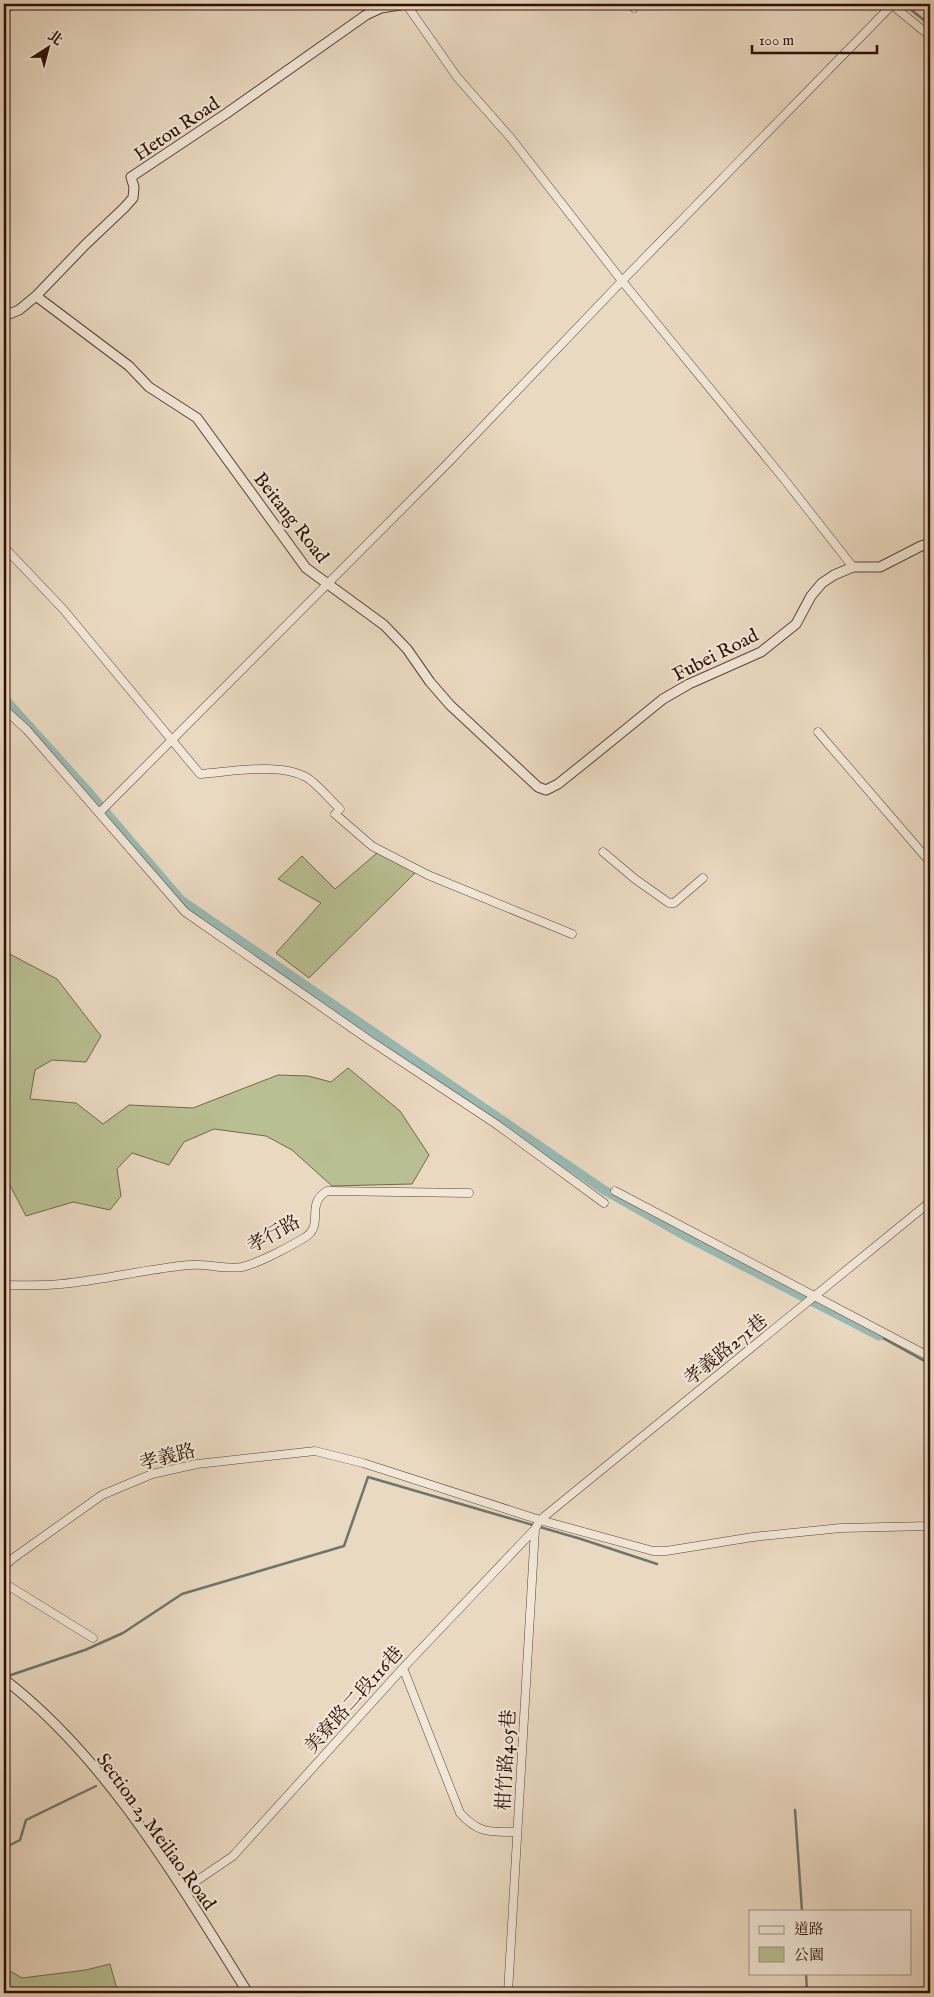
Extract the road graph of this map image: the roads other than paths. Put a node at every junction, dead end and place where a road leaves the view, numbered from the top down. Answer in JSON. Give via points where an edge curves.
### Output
{"nodes":[{"id":1,"x":11,"y":4,"type":"edge"},
{"id":2,"x":406,"y":4,"type":"edge"},
{"id":3,"x":892,"y":5,"type":"edge"},
{"id":4,"x":4,"y":12,"type":"edge"},
{"id":5,"x":930,"y":36,"type":"edge"},
{"id":6,"x":622,"y":281,"type":"junction"},
{"id":7,"x":36,"y":296,"type":"junction"},
{"id":8,"x":4,"y":316,"type":"edge"},
{"id":9,"x":930,"y":543,"type":"edge"},
{"id":10,"x":4,"y":547,"type":"edge"},
{"id":11,"x":853,"y":567,"type":"junction"},
{"id":12,"x":327,"y":582,"type":"junction"},
{"id":13,"x":4,"y":709,"type":"edge"},
{"id":14,"x":818,"y":732,"type":"dead end"},
{"id":15,"x":172,"y":740,"type":"junction"},
{"id":16,"x":588,"y":760,"type":"joint"},
{"id":17,"x":99,"y":813,"type":"junction"},
{"id":18,"x":603,"y":852,"type":"dead end"},
{"id":19,"x":930,"y":862,"type":"edge"},
{"id":20,"x":703,"y":878,"type":"dead end"},
{"id":21,"x":572,"y":934,"type":"dead end"},
{"id":22,"x":615,"y":1191,"type":"dead end"},
{"id":23,"x":469,"y":1194,"type":"dead end"},
{"id":24,"x":930,"y":1202,"type":"edge"},
{"id":25,"x":604,"y":1203,"type":"dead end"},
{"id":26,"x":4,"y":1285,"type":"edge"},
{"id":27,"x":816,"y":1296,"type":"junction"},
{"id":28,"x":930,"y":1357,"type":"edge"},
{"id":29,"x":540,"y":1520,"type":"junction"},
{"id":30,"x":930,"y":1526,"type":"edge"},
{"id":31,"x":535,"y":1529,"type":"junction"},
{"id":32,"x":4,"y":1567,"type":"edge"},
{"id":33,"x":4,"y":1583,"type":"edge"},
{"id":34,"x":93,"y":1638,"type":"dead end"},
{"id":35,"x":403,"y":1668,"type":"junction"},
{"id":36,"x":4,"y":1679,"type":"edge"},
{"id":37,"x":517,"y":1832,"type":"junction"},
{"id":38,"x":183,"y":1890,"type":"junction"},
{"id":39,"x":248,"y":1993,"type":"edge"},
{"id":40,"x":508,"y":1993,"type":"edge"}],
"edges":[{"from":1,"to":4,"type":"street"},
{"from":2,"to":6,"type":"street","via":[[457,77],[510,137]]},
{"from":2,"to":7,"type":"street","name":"Hetou Road","via":[[381,8],[366,15],[131,177],[133,198]]},
{"from":3,"to":5,"type":"street"},
{"from":3,"to":6,"type":"street"},
{"from":6,"to":11,"type":"street"},
{"from":6,"to":12,"type":"street","via":[[447,464]]},
{"from":7,"to":8,"type":"street","name":"Hetou Road","via":[[19,310]]},
{"from":7,"to":12,"type":"street","name":"Beitang Road","via":[[129,366],[149,387],[197,418],[306,568]]},
{"from":9,"to":11,"type":"street","name":"Fubei Road","via":[[880,567]]},
{"from":10,"to":15,"type":"street","via":[[63,609]]},
{"from":11,"to":16,"type":"street","name":"Fubei Road","via":[[822,583],[796,624],[761,652],[663,699]]},
{"from":12,"to":15,"type":"street"},
{"from":12,"to":16,"type":"street","name":"Beitang Road","via":[[384,625],[450,705],[538,787],[546,790],[558,784]]},
{"from":13,"to":17,"type":"street","via":[[27,730]]},
{"from":14,"to":19,"type":"street"},
{"from":15,"to":17,"type":"street"},
{"from":15,"to":21,"type":"street","via":[[200,774],[279,769],[308,778],[372,846],[428,875]]},
{"from":17,"to":25,"type":"street","via":[[185,912],[496,1124]]},
{"from":18,"to":20,"type":"street","via":[[669,903],[674,903]]},
{"from":22,"to":27,"type":"street"},
{"from":23,"to":26,"type":"street","name":"孝行路","via":[[327,1191],[316,1202],[314,1230],[306,1237],[240,1268],[190,1264],[60,1284]]},
{"from":24,"to":27,"type":"street","name":"孝義路271巷"},
{"from":27,"to":28,"type":"street"},
{"from":27,"to":29,"type":"street","name":"孝義路271巷"},
{"from":29,"to":30,"type":"street","name":"孝義路","via":[[653,1551],[841,1528]]},
{"from":29,"to":31,"type":"street","name":"美寮路二段116巷"},
{"from":29,"to":32,"type":"street","name":"孝義路","via":[[363,1463],[315,1451],[197,1464],[152,1474],[102,1495]]},
{"from":31,"to":35,"type":"street","name":"美寮路二段116巷"},
{"from":31,"to":37,"type":"street","name":"柑竹路405巷"},
{"from":33,"to":34,"type":"street"},
{"from":35,"to":37,"type":"street","via":[[460,1812],[478,1829]]},
{"from":35,"to":38,"type":"street","name":"美寮路二段116巷","via":[[233,1856]]},
{"from":36,"to":38,"type":"street","name":"Section 2, Meiliao Road","via":[[27,1697],[96,1769]]},
{"from":37,"to":40,"type":"street","name":"柑竹路405巷"},
{"from":38,"to":39,"type":"street","name":"Section 2, Meiliao Road"}]}
